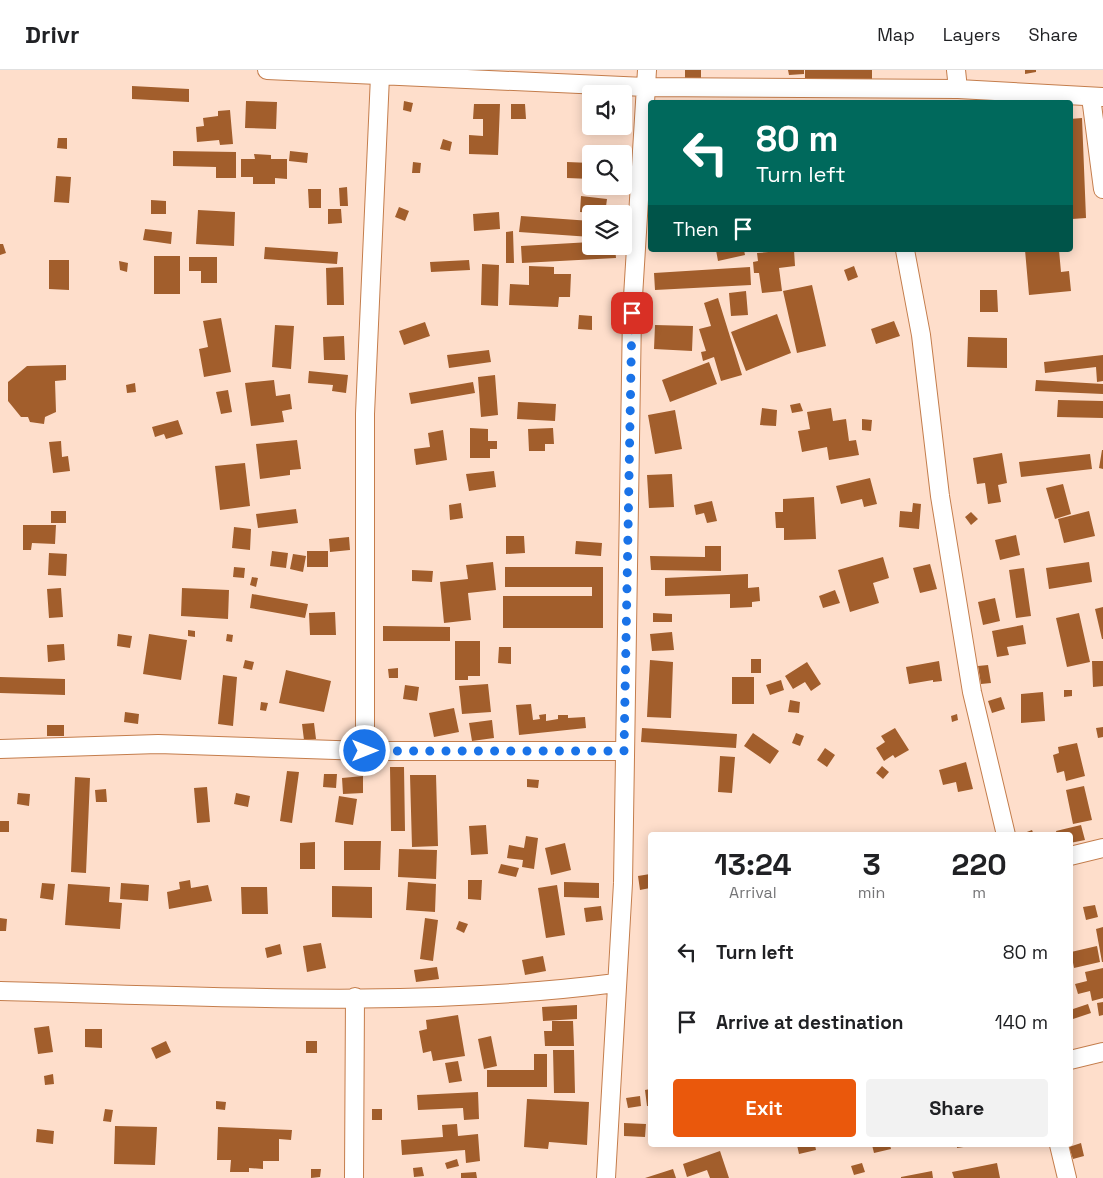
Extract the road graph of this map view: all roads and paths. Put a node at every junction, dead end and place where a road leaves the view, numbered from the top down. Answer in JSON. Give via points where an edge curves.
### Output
{"nodes":[{"id":1,"x":268,"y":70,"type":"edge"},
{"id":2,"x":956,"y":70,"type":"edge"},
{"id":3,"x":380,"y":76,"type":"junction"},
{"id":4,"x":646,"y":79,"type":"edge"},
{"id":5,"x":958,"y":89,"type":"junction"},
{"id":6,"x":883,"y":96,"type":"edge"},
{"id":7,"x":1097,"y":97,"type":"edge"},
{"id":8,"x":1103,"y":189,"type":"edge"},
{"id":9,"x":905,"y":252,"type":"edge"},
{"id":10,"x":0,"y":749,"type":"edge"},
{"id":11,"x":365,"y":751,"type":"junction"},
{"id":12,"x":624,"y":751,"type":"junction"},
{"id":13,"x":1005,"y":832,"type":"edge"},
{"id":14,"x":1103,"y":848,"type":"edge"},
{"id":15,"x":1073,"y":855,"type":"edge"},
{"id":16,"x":616,"y":983,"type":"junction"},
{"id":17,"x":0,"y":990,"type":"edge"},
{"id":18,"x":355,"y":997,"type":"junction"},
{"id":19,"x":1103,"y":1052,"type":"edge"},
{"id":20,"x":1073,"y":1059,"type":"edge"},
{"id":21,"x":1060,"y":1147,"type":"edge"},
{"id":22,"x":354,"y":1178,"type":"edge"},
{"id":23,"x":606,"y":1178,"type":"edge"},
{"id":24,"x":1068,"y":1178,"type":"edge"}],
"edges":[{"from":1,"to":3,"type":"street"},
{"from":2,"to":5,"type":"street"},
{"from":3,"to":4,"type":"street"},
{"from":3,"to":11,"type":"street","via":[[366,414]]},
{"from":4,"to":6,"type":"street"},
{"from":4,"to":12,"type":"street","via":[[632,313]]},
{"from":5,"to":6,"type":"street"},
{"from":5,"to":7,"type":"street"},
{"from":7,"to":8,"type":"street"},
{"from":9,"to":13,"type":"street","via":[[921,335],[940,496],[972,692]]},
{"from":10,"to":11,"type":"street","via":[[177,744]]},
{"from":11,"to":12,"type":"street"},
{"from":12,"to":16,"type":"street","via":[[623,883]]},
{"from":14,"to":15,"type":"street"},
{"from":16,"to":18,"type":"street","via":[[553,991]]},
{"from":16,"to":23,"type":"street"},
{"from":17,"to":18,"type":"street"},
{"from":18,"to":22,"type":"street"},
{"from":19,"to":20,"type":"street"},
{"from":21,"to":24,"type":"street"}]}
